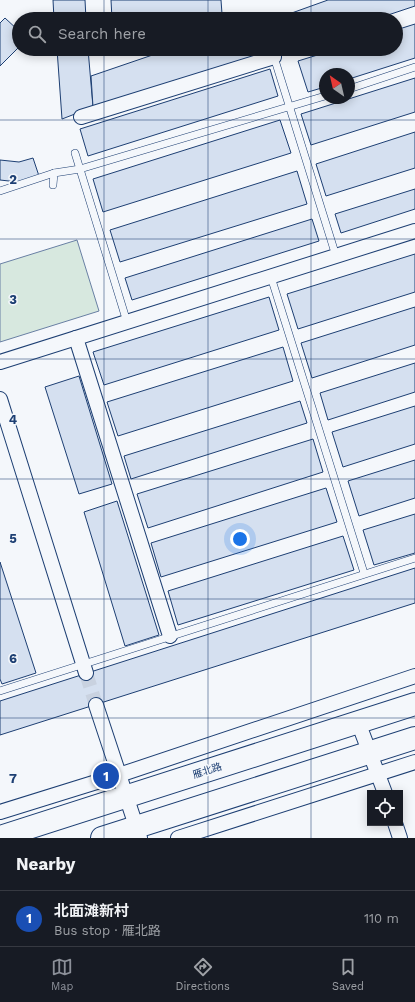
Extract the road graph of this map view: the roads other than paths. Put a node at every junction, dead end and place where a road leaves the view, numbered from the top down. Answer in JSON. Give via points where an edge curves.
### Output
{"nodes":[{"id":1,"x":274,"y":57,"type":"joint"},
{"id":2,"x":415,"y":67,"type":"edge"},
{"id":3,"x":355,"y":86,"type":"edge"},
{"id":4,"x":319,"y":98,"type":"edge"},
{"id":5,"x":288,"y":108,"type":"junction"},
{"id":6,"x":81,"y":117,"type":"dead end"},
{"id":7,"x":75,"y":154,"type":"dead end"},
{"id":8,"x":80,"y":169,"type":"junction"},
{"id":9,"x":54,"y":173,"type":"junction"},
{"id":10,"x":53,"y":185,"type":"dead end"},
{"id":11,"x":0,"y":191,"type":"edge"},
{"id":12,"x":415,"y":231,"type":"edge"},
{"id":13,"x":336,"y":256,"type":"junction"},
{"id":14,"x":271,"y":276,"type":"junction"},
{"id":15,"x":127,"y":322,"type":"junction"},
{"id":16,"x":76,"y":338,"type":"junction"},
{"id":17,"x":0,"y":362,"type":"edge"},
{"id":18,"x":0,"y":399,"type":"edge"},
{"id":19,"x":415,"y":558,"type":"edge"},
{"id":20,"x":364,"y":573,"type":"junction"},
{"id":21,"x":170,"y":636,"type":"junction"},
{"id":22,"x":85,"y":669,"type":"junction"},
{"id":23,"x":415,"y":676,"type":"edge"},
{"id":24,"x":0,"y":691,"type":"edge"},
{"id":25,"x":415,"y":704,"type":"edge"},
{"id":26,"x":96,"y":705,"type":"tunnel mouth"},
{"id":27,"x":358,"y":722,"type":"junction"},
{"id":28,"x":415,"y":738,"type":"edge"},
{"id":29,"x":370,"y":752,"type":"junction"},
{"id":30,"x":415,"y":762,"type":"edge"},
{"id":31,"x":378,"y":774,"type":"junction"},
{"id":32,"x":118,"y":775,"type":"junction"},
{"id":33,"x":384,"y":790,"type":"edge"},
{"id":34,"x":125,"y":796,"type":"junction"},
{"id":35,"x":0,"y":812,"type":"edge"},
{"id":36,"x":396,"y":826,"type":"edge"},
{"id":37,"x":138,"y":833,"type":"edge"},
{"id":38,"x":0,"y":837,"type":"edge"},
{"id":39,"x":102,"y":838,"type":"edge"},
{"id":40,"x":178,"y":838,"type":"edge"},
{"id":41,"x":400,"y":838,"type":"edge"}],
"edges":[{"from":1,"to":5,"type":"lane"},
{"from":1,"to":6,"type":"street"},
{"from":2,"to":3,"type":"lane"},
{"from":4,"to":5,"type":"lane"},
{"from":5,"to":8,"type":"lane"},
{"from":5,"to":13,"type":"lane"},
{"from":7,"to":8,"type":"lane"},
{"from":8,"to":9,"type":"lane"},
{"from":8,"to":15,"type":"lane"},
{"from":9,"to":10,"type":"lane"},
{"from":9,"to":11,"type":"lane"},
{"from":12,"to":13,"type":"street"},
{"from":13,"to":14,"type":"street"},
{"from":14,"to":15,"type":"street"},
{"from":14,"to":20,"type":"lane"},
{"from":15,"to":16,"type":"street"},
{"from":16,"to":17,"type":"street"},
{"from":16,"to":21,"type":"street"},
{"from":18,"to":22,"type":"street"},
{"from":19,"to":20,"type":"lane"},
{"from":20,"to":21,"type":"lane"},
{"from":21,"to":22,"type":"lane"},
{"from":22,"to":24,"type":"lane"},
{"from":23,"to":32,"type":"street"},
{"from":25,"to":27,"type":"main road","name":"雁北路"},
{"from":26,"to":32,"type":"street"},
{"from":27,"to":29,"type":"street"},
{"from":27,"to":34,"type":"main road","name":"雁北路"},
{"from":28,"to":29,"type":"main road"},
{"from":29,"to":31,"type":"street"},
{"from":29,"to":37,"type":"main road"},
{"from":30,"to":31,"type":"street"},
{"from":31,"to":33,"type":"street"},
{"from":31,"to":40,"type":"street"},
{"from":32,"to":34,"type":"street"},
{"from":32,"to":35,"type":"street"},
{"from":34,"to":37,"type":"street"},
{"from":34,"to":38,"type":"main road","name":"雁北路"},
{"from":36,"to":41,"type":"street"},
{"from":37,"to":39,"type":"main road"}]}
